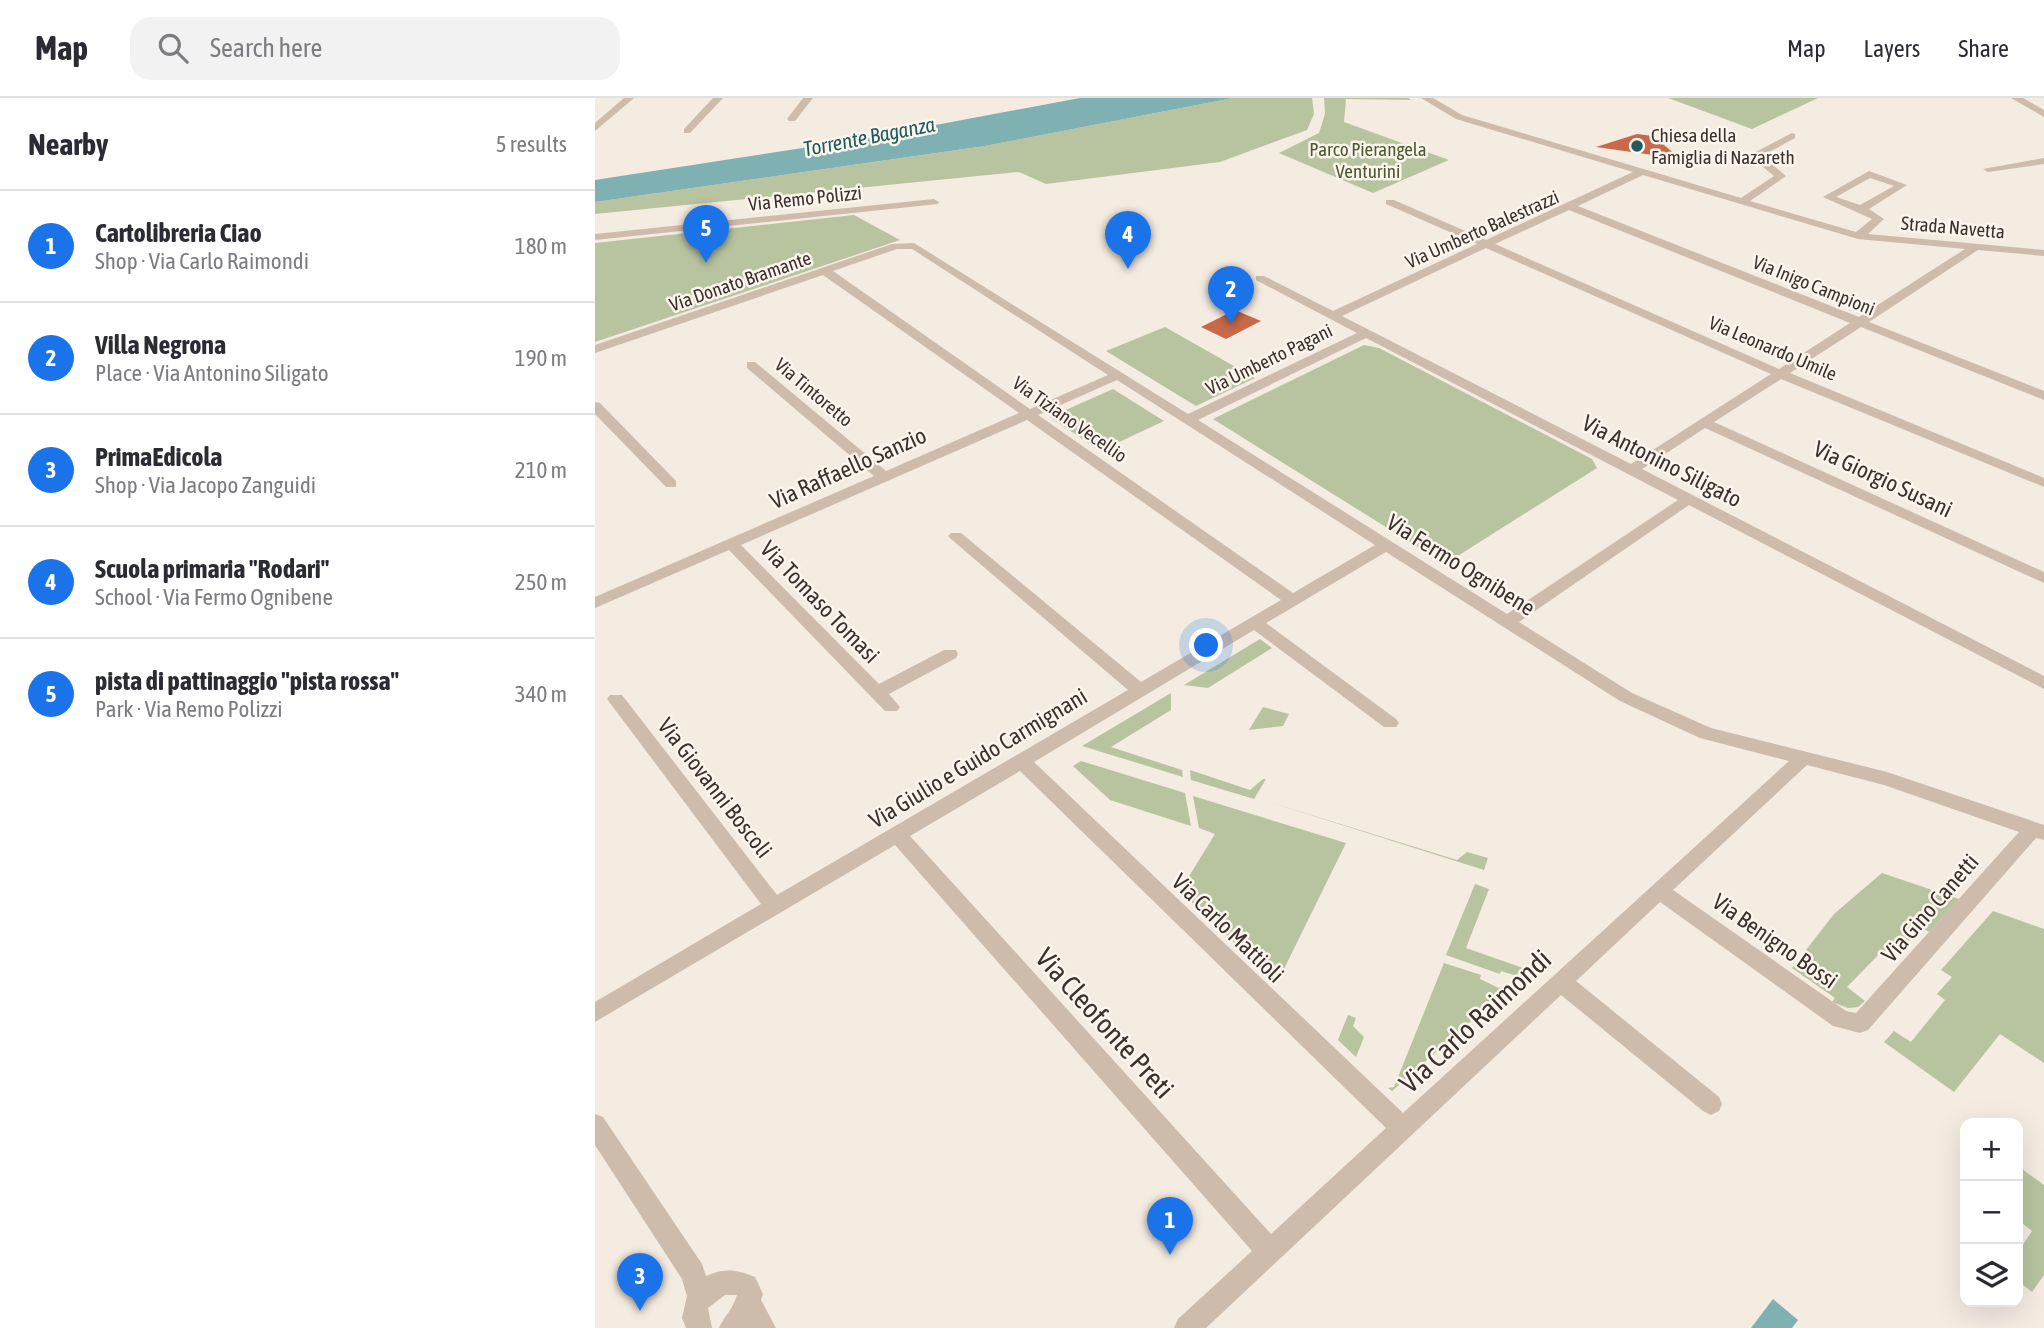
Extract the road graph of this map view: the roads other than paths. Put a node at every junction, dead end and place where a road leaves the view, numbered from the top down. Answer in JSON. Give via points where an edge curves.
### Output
{"nodes":[{"id":1,"x":629,"y":98,"type":"edge"},
{"id":2,"x":718,"y":98,"type":"edge"},
{"id":3,"x":808,"y":98,"type":"edge"},
{"id":4,"x":1426,"y":98,"type":"edge"},
{"id":5,"x":2015,"y":98,"type":"edge"},
{"id":6,"x":2044,"y":114,"type":"edge"},
{"id":7,"x":792,"y":119,"type":"dead end"},
{"id":8,"x":595,"y":128,"type":"edge"},
{"id":9,"x":687,"y":131,"type":"dead end"},
{"id":10,"x":1792,"y":136,"type":"dead end"},
{"id":11,"x":2044,"y":161,"type":"edge"},
{"id":12,"x":1987,"y":169,"type":"dead end"},
{"id":13,"x":1642,"y":172,"type":"junction"},
{"id":14,"x":934,"y":202,"type":"dead end"},
{"id":15,"x":1390,"y":202,"type":"dead end"},
{"id":16,"x":1741,"y":202,"type":"junction"},
{"id":17,"x":1571,"y":207,"type":"junction"},
{"id":18,"x":1861,"y":209,"type":"junction"},
{"id":19,"x":1858,"y":236,"type":"junction"},
{"id":20,"x":595,"y":237,"type":"edge"},
{"id":21,"x":1489,"y":244,"type":"junction"},
{"id":22,"x":896,"y":246,"type":"joint"},
{"id":23,"x":1974,"y":248,"type":"junction"},
{"id":24,"x":2044,"y":253,"type":"edge"},
{"id":25,"x":824,"y":270,"type":"junction"},
{"id":26,"x":1260,"y":278,"type":"dead end"},
{"id":27,"x":1334,"y":315,"type":"junction"},
{"id":28,"x":1859,"y":322,"type":"junction"},
{"id":29,"x":1366,"y":333,"type":"junction"},
{"id":30,"x":595,"y":349,"type":"edge"},
{"id":31,"x":751,"y":365,"type":"dead end"},
{"id":32,"x":1781,"y":374,"type":"junction"},
{"id":33,"x":1118,"y":375,"type":"junction"},
{"id":34,"x":2044,"y":396,"type":"edge"},
{"id":35,"x":595,"y":406,"type":"edge"},
{"id":36,"x":1029,"y":414,"type":"junction"},
{"id":37,"x":1188,"y":419,"type":"junction"},
{"id":38,"x":610,"y":421,"type":"junction"},
{"id":39,"x":1703,"y":422,"type":"junction"},
{"id":40,"x":595,"y":427,"type":"edge"},
{"id":41,"x":1630,"y":471,"type":"junction"},
{"id":42,"x":884,"y":477,"type":"junction"},
{"id":43,"x":2044,"y":483,"type":"edge"},
{"id":44,"x":671,"y":484,"type":"dead end"},
{"id":45,"x":1687,"y":500,"type":"junction"},
{"id":46,"x":956,"y":536,"type":"dead end"},
{"id":47,"x":731,"y":544,"type":"junction"},
{"id":48,"x":1386,"y":545,"type":"junction"},
{"id":49,"x":2044,"y":578,"type":"edge"},
{"id":50,"x":1292,"y":600,"type":"junction"},
{"id":51,"x":595,"y":603,"type":"edge"},
{"id":52,"x":1507,"y":622,"type":"junction"},
{"id":53,"x":1255,"y":623,"type":"junction"},
{"id":54,"x":950,"y":654,"type":"dead end"},
{"id":55,"x":2044,"y":683,"type":"edge"},
{"id":56,"x":1140,"y":691,"type":"junction"},
{"id":57,"x":877,"y":693,"type":"junction"},
{"id":58,"x":616,"y":699,"type":"dead end"},
{"id":59,"x":891,"y":707,"type":"dead end"},
{"id":60,"x":1390,"y":723,"type":"dead end"},
{"id":61,"x":1804,"y":757,"type":"junction"},
{"id":62,"x":1020,"y":761,"type":"junction"},
{"id":63,"x":2038,"y":831,"type":"edge"},
{"id":64,"x":896,"y":834,"type":"junction"},
{"id":65,"x":1659,"y":891,"type":"junction"},
{"id":66,"x":775,"y":907,"type":"junction"},
{"id":67,"x":1561,"y":982,"type":"junction"},
{"id":68,"x":595,"y":1013,"type":"edge"},
{"id":69,"x":1864,"y":1020,"type":"joint"},
{"id":70,"x":1711,"y":1104,"type":"dead end"},
{"id":71,"x":595,"y":1125,"type":"edge"},
{"id":72,"x":1403,"y":1129,"type":"junction"},
{"id":73,"x":1270,"y":1252,"type":"junction"},
{"id":74,"x":698,"y":1303,"type":"edge"},
{"id":75,"x":749,"y":1306,"type":"junction"},
{"id":76,"x":732,"y":1328,"type":"edge"},
{"id":77,"x":763,"y":1328,"type":"edge"},
{"id":78,"x":1187,"y":1328,"type":"edge"}],
"edges":[{"from":1,"to":8,"type":"street"},
{"from":2,"to":9,"type":"street"},
{"from":3,"to":7,"type":"street"},
{"from":4,"to":13,"type":"street","name":"Strada Navetta","via":[[1459,117]]},
{"from":5,"to":6,"type":"street"},
{"from":10,"to":16,"type":"street","via":[[1755,156],[1781,176]]},
{"from":11,"to":12,"type":"street"},
{"from":13,"to":16,"type":"street","name":"Strada Navetta"},
{"from":13,"to":17,"type":"street","name":"Via Umberto Balestrazzi"},
{"from":14,"to":20,"type":"street","name":"Via Remo Polizzi"},
{"from":15,"to":21,"type":"street","name":"Via Leonardo Umile"},
{"from":16,"to":19,"type":"street","name":"Strada Navetta"},
{"from":17,"to":21,"type":"street","name":"Via Umberto Balestrazzi"},
{"from":17,"to":28,"type":"street","name":"Via Inigo Campioni"},
{"from":18,"to":18,"type":"street","name":"Strada Navetta","via":[[1892,191],[1902,184],[1870,174],[1828,197]]},
{"from":18,"to":19,"type":"street","name":"Strada Navetta","via":[[1879,219]]},
{"from":19,"to":23,"type":"street","name":"Strada Navetta"},
{"from":21,"to":27,"type":"street","name":"Via Umberto Balestrazzi"},
{"from":21,"to":32,"type":"street","name":"Via Leonardo Umile"},
{"from":22,"to":25,"type":"street","name":"Via Donato Bramante"},
{"from":22,"to":33,"type":"street","name":"Via Fermo Ognibene","via":[[918,248]]},
{"from":23,"to":24,"type":"street","name":"Strada Navetta"},
{"from":23,"to":28,"type":"street"},
{"from":25,"to":30,"type":"street","name":"Via Donato Bramante"},
{"from":25,"to":36,"type":"street","name":"Via Tiziano Vecellio"},
{"from":26,"to":27,"type":"street","name":"Via Antonino Siligato"},
{"from":27,"to":29,"type":"street","name":"Via Antonino Siligato"},
{"from":28,"to":32,"type":"street"},
{"from":28,"to":34,"type":"street","name":"Via Inigo Campioni"},
{"from":29,"to":37,"type":"street","name":"Via Umberto Pagani"},
{"from":29,"to":41,"type":"street","name":"Via Antonino Siligato"},
{"from":31,"to":42,"type":"street","name":"Via Tintoretto"},
{"from":32,"to":39,"type":"street"},
{"from":32,"to":43,"type":"street","name":"Via Leonardo Umile"},
{"from":33,"to":36,"type":"street","name":"Via Raffaello Sanzio"},
{"from":33,"to":37,"type":"street","name":"Via Fermo Ognibene"},
{"from":35,"to":38,"type":"street"},
{"from":36,"to":42,"type":"street","name":"Via Raffaello Sanzio"},
{"from":36,"to":50,"type":"street","name":"Via Tiziano Vecellio"},
{"from":37,"to":48,"type":"street","name":"Via Fermo Ognibene"},
{"from":38,"to":40,"type":"street"},
{"from":38,"to":44,"type":"street"},
{"from":39,"to":41,"type":"street"},
{"from":39,"to":49,"type":"street","name":"Via Giorgio Susani"},
{"from":41,"to":45,"type":"street","name":"Via Antonino Siligato"},
{"from":42,"to":47,"type":"street","name":"Via Raffaello Sanzio"},
{"from":45,"to":52,"type":"street"},
{"from":45,"to":55,"type":"street","name":"Via Antonino Siligato"},
{"from":46,"to":56,"type":"street"},
{"from":47,"to":51,"type":"street","name":"Via Raffaello Sanzio"},
{"from":47,"to":57,"type":"street","name":"Via Tomaso Tomasi"},
{"from":48,"to":50,"type":"street","name":"Via Giulio e Guido Carmignani"},
{"from":48,"to":52,"type":"street","name":"Via Fermo Ognibene"},
{"from":50,"to":53,"type":"street","name":"Via Giulio e Guido Carmignani"},
{"from":52,"to":61,"type":"street","name":"Via Fermo Ognibene","via":[[1626,697],[1706,733]]},
{"from":53,"to":56,"type":"street","name":"Via Giulio e Guido Carmignani"},
{"from":53,"to":60,"type":"street"},
{"from":54,"to":57,"type":"street","name":"Via Tomaso Tomasi"},
{"from":56,"to":62,"type":"street","name":"Via Giulio e Guido Carmignani"},
{"from":57,"to":59,"type":"street","name":"Via Tomaso Tomasi"},
{"from":58,"to":66,"type":"street","name":"Via Giovanni Boscoli"},
{"from":61,"to":63,"type":"street","name":"Via Fermo Ognibene","via":[[1887,779]]},
{"from":61,"to":65,"type":"street","name":"Via Carlo Raimondi"},
{"from":62,"to":64,"type":"street","name":"Via Giulio e Guido Carmignani"},
{"from":62,"to":72,"type":"street","name":"Via Carlo Mattioli"},
{"from":63,"to":69,"type":"street","name":"Via Gino Canetti"},
{"from":64,"to":66,"type":"street","name":"Via Giulio e Guido Carmignani"},
{"from":64,"to":73,"type":"street","name":"Via Cleofonte Preti"},
{"from":65,"to":67,"type":"street","name":"Via Carlo Raimondi"},
{"from":65,"to":69,"type":"street","name":"Via Benigno Bossi","via":[[1841,1019],[1854,1024]]},
{"from":66,"to":68,"type":"street","name":"Via Giulio e Guido Carmignani"},
{"from":67,"to":70,"type":"street"},
{"from":67,"to":72,"type":"street","name":"Via Carlo Raimondi"},
{"from":71,"to":74,"type":"street"},
{"from":72,"to":73,"type":"street","name":"Via Carlo Raimondi"},
{"from":73,"to":78,"type":"street","name":"Via Carlo Raimondi"},
{"from":74,"to":75,"type":"street","via":[[728,1279],[746,1286]]},
{"from":75,"to":76,"type":"street"},
{"from":75,"to":77,"type":"street"}]}
